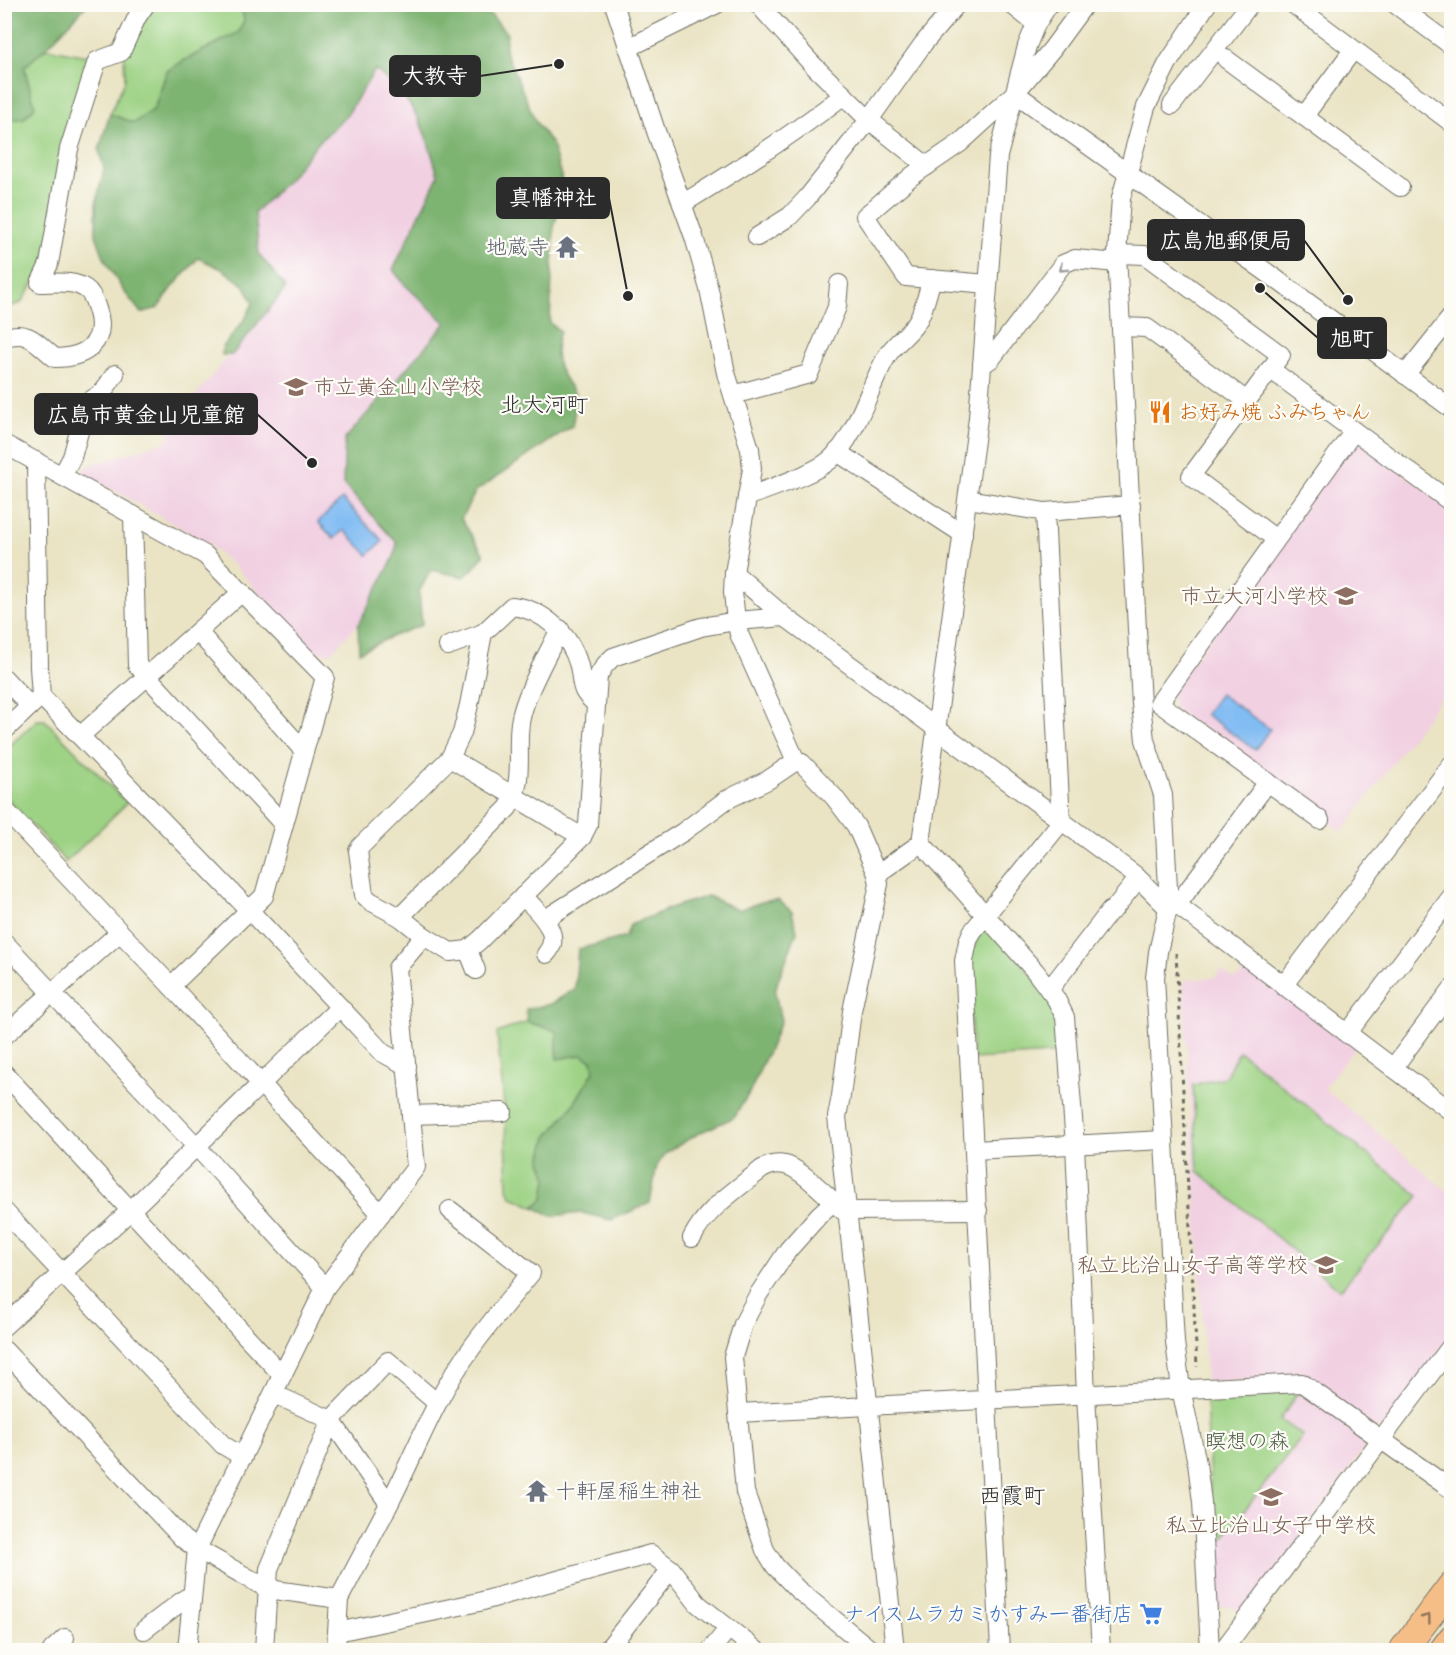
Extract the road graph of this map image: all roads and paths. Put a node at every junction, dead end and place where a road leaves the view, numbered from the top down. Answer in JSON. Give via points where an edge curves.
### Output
{"nodes":[{"id":1,"x":146,"y":4,"type":"edge"},
{"id":2,"x":614,"y":4,"type":"edge"},
{"id":3,"x":717,"y":4,"type":"edge"},
{"id":4,"x":758,"y":4,"type":"edge"},
{"id":5,"x":957,"y":4,"type":"edge"},
{"id":6,"x":1011,"y":4,"type":"edge"},
{"id":7,"x":1050,"y":4,"type":"edge"},
{"id":8,"x":1085,"y":4,"type":"edge"},
{"id":9,"x":1207,"y":4,"type":"edge"},
{"id":10,"x":1250,"y":4,"type":"edge"},
{"id":11,"x":1293,"y":4,"type":"edge"},
{"id":12,"x":1395,"y":4,"type":"edge"},
{"id":13,"x":1036,"y":24,"type":"junction"},
{"id":14,"x":1452,"y":46,"type":"edge"},
{"id":15,"x":628,"y":48,"type":"junction"},
{"id":16,"x":1353,"y":50,"type":"junction"},
{"id":17,"x":1226,"y":59,"type":"dead end"},
{"id":18,"x":1015,"y":93,"type":"junction"},
{"id":19,"x":844,"y":95,"type":"junction"},
{"id":20,"x":1172,"y":105,"type":"dead end"},
{"id":21,"x":1304,"y":116,"type":"junction"},
{"id":22,"x":869,"y":120,"type":"junction"},
{"id":23,"x":1452,"y":123,"type":"edge"},
{"id":24,"x":927,"y":166,"type":"junction"},
{"id":25,"x":1128,"y":175,"type":"junction"},
{"id":26,"x":1400,"y":188,"type":"dead end"},
{"id":27,"x":682,"y":204,"type":"junction"},
{"id":28,"x":757,"y":237,"type":"dead end"},
{"id":29,"x":1117,"y":259,"type":"junction"},
{"id":30,"x":932,"y":279,"type":"junction"},
{"id":31,"x":839,"y":284,"type":"dead end"},
{"id":32,"x":988,"y":284,"type":"junction"},
{"id":33,"x":1452,"y":316,"type":"edge"},
{"id":34,"x":1122,"y":327,"type":"junction"},
{"id":35,"x":4,"y":338,"type":"edge"},
{"id":36,"x":982,"y":365,"type":"junction"},
{"id":37,"x":1270,"y":369,"type":"junction"},
{"id":38,"x":115,"y":374,"type":"dead end"},
{"id":39,"x":1406,"y":375,"type":"junction"},
{"id":40,"x":733,"y":395,"type":"junction"},
{"id":41,"x":1247,"y":401,"type":"junction"},
{"id":42,"x":1452,"y":409,"type":"edge"},
{"id":43,"x":1354,"y":431,"type":"junction"},
{"id":44,"x":4,"y":444,"type":"edge"},
{"id":45,"x":837,"y":453,"type":"junction"},
{"id":46,"x":36,"y":461,"type":"junction"},
{"id":47,"x":62,"y":476,"type":"junction"},
{"id":48,"x":747,"y":497,"type":"junction"},
{"id":49,"x":968,"y":499,"type":"junction"},
{"id":50,"x":1452,"y":503,"type":"edge"},
{"id":51,"x":1131,"y":505,"type":"junction"},
{"id":52,"x":1045,"y":512,"type":"junction"},
{"id":53,"x":133,"y":515,"type":"junction"},
{"id":54,"x":963,"y":534,"type":"junction"},
{"id":55,"x":1276,"y":539,"type":"junction"},
{"id":56,"x":734,"y":573,"type":"junction"},
{"id":57,"x":242,"y":592,"type":"junction"},
{"id":58,"x":785,"y":617,"type":"junction"},
{"id":59,"x":736,"y":621,"type":"junction"},
{"id":60,"x":560,"y":630,"type":"junction"},
{"id":61,"x":198,"y":632,"type":"junction"},
{"id":62,"x":483,"y":633,"type":"junction"},
{"id":63,"x":448,"y":646,"type":"dead end"},
{"id":64,"x":147,"y":677,"type":"junction"},
{"id":65,"x":4,"y":678,"type":"edge"},
{"id":66,"x":36,"y":701,"type":"junction"},
{"id":67,"x":595,"y":703,"type":"junction"},
{"id":68,"x":1150,"y":703,"type":"junction"},
{"id":69,"x":935,"y":730,"type":"junction"},
{"id":70,"x":4,"y":731,"type":"edge"},
{"id":71,"x":80,"y":736,"type":"junction"},
{"id":72,"x":303,"y":750,"type":"junction"},
{"id":73,"x":450,"y":758,"type":"junction"},
{"id":74,"x":796,"y":761,"type":"junction"},
{"id":75,"x":1452,"y":764,"type":"edge"},
{"id":76,"x":1268,"y":782,"type":"junction"},
{"id":77,"x":515,"y":798,"type":"junction"},
{"id":78,"x":4,"y":809,"type":"edge"},
{"id":79,"x":1320,"y":820,"type":"dead end"},
{"id":80,"x":1061,"y":822,"type":"junction"},
{"id":81,"x":283,"y":824,"type":"junction"},
{"id":82,"x":582,"y":837,"type":"junction"},
{"id":83,"x":921,"y":843,"type":"junction"},
{"id":84,"x":877,"y":874,"type":"junction"},
{"id":85,"x":1138,"y":879,"type":"junction"},
{"id":86,"x":523,"y":896,"type":"junction"},
{"id":87,"x":1452,"y":896,"type":"edge"},
{"id":88,"x":1172,"y":906,"type":"junction"},
{"id":89,"x":249,"y":910,"type":"junction"},
{"id":90,"x":986,"y":915,"type":"junction"},
{"id":91,"x":400,"y":916,"type":"junction"},
{"id":92,"x":545,"y":919,"type":"junction"},
{"id":93,"x":120,"y":932,"type":"junction"},
{"id":94,"x":424,"y":936,"type":"junction"},
{"id":95,"x":4,"y":942,"type":"edge"},
{"id":96,"x":1176,"y":947,"type":"dead end"},
{"id":97,"x":468,"y":950,"type":"junction"},
{"id":98,"x":546,"y":954,"type":"dead end"},
{"id":99,"x":476,"y":970,"type":"dead end"},
{"id":100,"x":171,"y":986,"type":"junction"},
{"id":101,"x":1283,"y":986,"type":"junction"},
{"id":102,"x":1452,"y":989,"type":"edge"},
{"id":103,"x":1049,"y":990,"type":"junction"},
{"id":104,"x":53,"y":994,"type":"junction"},
{"id":105,"x":340,"y":1007,"type":"junction"},
{"id":106,"x":1347,"y":1034,"type":"junction"},
{"id":107,"x":4,"y":1036,"type":"edge"},
{"id":108,"x":407,"y":1066,"type":"junction"},
{"id":109,"x":1393,"y":1068,"type":"junction"},
{"id":110,"x":4,"y":1073,"type":"edge"},
{"id":111,"x":262,"y":1084,"type":"junction"},
{"id":112,"x":503,"y":1112,"type":"dead end"},
{"id":113,"x":1452,"y":1112,"type":"edge"},
{"id":114,"x":411,"y":1115,"type":"junction"},
{"id":115,"x":1163,"y":1140,"type":"junction"},
{"id":116,"x":1075,"y":1144,"type":"junction"},
{"id":117,"x":197,"y":1147,"type":"junction"},
{"id":118,"x":974,"y":1150,"type":"junction"},
{"id":119,"x":841,"y":1206,"type":"junction"},
{"id":120,"x":131,"y":1210,"type":"junction"},
{"id":121,"x":450,"y":1210,"type":"dead end"},
{"id":122,"x":978,"y":1210,"type":"junction"},
{"id":123,"x":4,"y":1211,"type":"edge"},
{"id":124,"x":381,"y":1214,"type":"junction"},
{"id":125,"x":692,"y":1238,"type":"dead end"},
{"id":126,"x":62,"y":1273,"type":"junction"},
{"id":127,"x":325,"y":1288,"type":"junction"},
{"id":128,"x":4,"y":1326,"type":"edge"},
{"id":129,"x":1452,"y":1345,"type":"edge"},
{"id":130,"x":4,"y":1350,"type":"edge"},
{"id":131,"x":1197,"y":1367,"type":"dead end"},
{"id":132,"x":281,"y":1374,"type":"junction"},
{"id":133,"x":1181,"y":1389,"type":"junction"},
{"id":134,"x":274,"y":1394,"type":"junction"},
{"id":135,"x":1086,"y":1395,"type":"junction"},
{"id":136,"x":988,"y":1399,"type":"junction"},
{"id":137,"x":437,"y":1403,"type":"junction"},
{"id":138,"x":868,"y":1406,"type":"junction"},
{"id":139,"x":738,"y":1413,"type":"junction"},
{"id":140,"x":331,"y":1420,"type":"junction"},
{"id":141,"x":1382,"y":1439,"type":"junction"},
{"id":142,"x":243,"y":1457,"type":"junction"},
{"id":143,"x":1452,"y":1490,"type":"edge"},
{"id":144,"x":389,"y":1504,"type":"junction"},
{"id":145,"x":198,"y":1549,"type":"junction"},
{"id":146,"x":671,"y":1569,"type":"junction"},
{"id":147,"x":1452,"y":1585,"type":"edge"},
{"id":148,"x":268,"y":1589,"type":"junction"},
{"id":149,"x":339,"y":1599,"type":"junction"},
{"id":150,"x":192,"y":1600,"type":"junction"},
{"id":151,"x":728,"y":1629,"type":"junction"},
{"id":152,"x":144,"y":1630,"type":"dead end"},
{"id":153,"x":337,"y":1632,"type":"junction"},
{"id":154,"x":1452,"y":1638,"type":"edge"},
{"id":155,"x":187,"y":1650,"type":"edge"},
{"id":156,"x":264,"y":1650,"type":"edge"},
{"id":157,"x":336,"y":1650,"type":"edge"},
{"id":158,"x":607,"y":1650,"type":"edge"},
{"id":159,"x":711,"y":1650,"type":"edge"},
{"id":160,"x":756,"y":1650,"type":"edge"},
{"id":161,"x":871,"y":1650,"type":"edge"},
{"id":162,"x":896,"y":1650,"type":"edge"},
{"id":163,"x":1000,"y":1650,"type":"edge"},
{"id":164,"x":1101,"y":1650,"type":"edge"},
{"id":165,"x":1210,"y":1650,"type":"edge"},
{"id":166,"x":1222,"y":1650,"type":"edge"},
{"id":167,"x":1403,"y":1650,"type":"edge"},
{"id":168,"x":1443,"y":1650,"type":"edge"}],
"edges":[{"from":1,"to":35,"type":"street","via":[[121,52],[97,61],[69,149],[49,264],[40,283],[70,283],[87,289],[99,314],[101,328],[96,341],[85,352],[55,358],[32,338],[15,334]]},
{"from":2,"to":15,"type":"street"},
{"from":3,"to":15,"type":"street"},
{"from":4,"to":19,"type":"street"},
{"from":5,"to":22,"type":"street"},
{"from":6,"to":13,"type":"street"},
{"from":7,"to":13,"type":"street"},
{"from":8,"to":18,"type":"street"},
{"from":9,"to":25,"type":"street","via":[[1168,63],[1146,107]]},
{"from":10,"to":20,"type":"street"},
{"from":11,"to":16,"type":"street"},
{"from":12,"to":14,"type":"street"},
{"from":13,"to":18,"type":"street"},
{"from":15,"to":27,"type":"street"},
{"from":16,"to":21,"type":"street"},
{"from":16,"to":23,"type":"street"},
{"from":17,"to":21,"type":"street"},
{"from":18,"to":24,"type":"street","via":[[960,143]]},
{"from":18,"to":25,"type":"street"},
{"from":18,"to":32,"type":"street","via":[[998,156]]},
{"from":19,"to":22,"type":"street"},
{"from":19,"to":27,"type":"street","via":[[746,165]]},
{"from":21,"to":26,"type":"street"},
{"from":22,"to":24,"type":"street"},
{"from":22,"to":28,"type":"street","via":[[790,216]]},
{"from":24,"to":30,"type":"street","via":[[865,216],[906,277]]},
{"from":25,"to":29,"type":"street","via":[[1121,198]]},
{"from":25,"to":39,"type":"street"},
{"from":27,"to":40,"type":"street","via":[[709,289]]},
{"from":29,"to":34,"type":"street"},
{"from":29,"to":36,"type":"street","one_way":true,"via":[[1075,259],[1063,264],[991,359]]},
{"from":29,"to":37,"type":"street","via":[[1145,255],[1281,354]]},
{"from":30,"to":32,"type":"street"},
{"from":30,"to":45,"type":"street","via":[[919,318],[888,354]]},
{"from":31,"to":40,"type":"street","via":[[837,307],[810,374]]},
{"from":32,"to":36,"type":"street"},
{"from":33,"to":39,"type":"street"},
{"from":34,"to":41,"type":"street","via":[[1147,328]]},
{"from":34,"to":51,"type":"street"},
{"from":36,"to":49,"type":"street"},
{"from":37,"to":41,"type":"street"},
{"from":37,"to":43,"type":"street"},
{"from":38,"to":47,"type":"street","via":[[103,392],[87,402],[72,457]]},
{"from":39,"to":42,"type":"street"},
{"from":40,"to":48,"type":"street","via":[[750,449],[752,469]]},
{"from":41,"to":55,"type":"street","via":[[1191,476]]},
{"from":43,"to":50,"type":"street"},
{"from":43,"to":55,"type":"street"},
{"from":44,"to":46,"type":"street"},
{"from":45,"to":48,"type":"street","via":[[816,469]]},
{"from":45,"to":54,"type":"street"},
{"from":46,"to":47,"type":"street"},
{"from":46,"to":66,"type":"street"},
{"from":47,"to":53,"type":"street"},
{"from":48,"to":56,"type":"street"},
{"from":49,"to":52,"type":"street"},
{"from":49,"to":54,"type":"street"},
{"from":51,"to":52,"type":"street"},
{"from":51,"to":68,"type":"street"},
{"from":52,"to":80,"type":"street"},
{"from":53,"to":57,"type":"street","via":[[205,555]]},
{"from":53,"to":64,"type":"street","via":[[137,664]]},
{"from":54,"to":69,"type":"street"},
{"from":55,"to":68,"type":"street"},
{"from":56,"to":58,"type":"street"},
{"from":56,"to":59,"type":"street"},
{"from":57,"to":61,"type":"street"},
{"from":57,"to":72,"type":"street","via":[[325,677]]},
{"from":58,"to":59,"type":"street"},
{"from":58,"to":69,"type":"street"},
{"from":59,"to":67,"type":"street","via":[[701,627],[613,657],[598,676]]},
{"from":59,"to":74,"type":"street"},
{"from":60,"to":62,"type":"street","via":[[526,607],[512,606]]},
{"from":60,"to":67,"type":"street","via":[[578,663],[584,695]]},
{"from":60,"to":77,"type":"street","via":[[524,705]]},
{"from":61,"to":64,"type":"street"},
{"from":61,"to":72,"type":"street"},
{"from":62,"to":63,"type":"street"},
{"from":62,"to":73,"type":"street","via":[[470,705]]},
{"from":64,"to":71,"type":"street"},
{"from":64,"to":81,"type":"street"},
{"from":65,"to":66,"type":"street"},
{"from":66,"to":70,"type":"street"},
{"from":66,"to":71,"type":"street"},
{"from":67,"to":82,"type":"street","via":[[588,825]]},
{"from":68,"to":76,"type":"street"},
{"from":68,"to":88,"type":"street","via":[[1145,740],[1163,795]]},
{"from":69,"to":80,"type":"street"},
{"from":69,"to":83,"type":"street"},
{"from":71,"to":89,"type":"street"},
{"from":72,"to":81,"type":"street"},
{"from":73,"to":77,"type":"street"},
{"from":73,"to":91,"type":"street","via":[[358,851],[364,895]]},
{"from":74,"to":84,"type":"street","via":[[834,797],[856,826]]},
{"from":74,"to":92,"type":"street","via":[[726,800],[683,832]]},
{"from":75,"to":101,"type":"street"},
{"from":76,"to":79,"type":"street"},
{"from":76,"to":88,"type":"street"},
{"from":77,"to":82,"type":"street"},
{"from":77,"to":91,"type":"street"},
{"from":78,"to":93,"type":"street"},
{"from":80,"to":85,"type":"street"},
{"from":80,"to":90,"type":"street"},
{"from":81,"to":89,"type":"street","via":[[264,896]]},
{"from":82,"to":86,"type":"street"},
{"from":83,"to":84,"type":"street"},
{"from":83,"to":90,"type":"street"},
{"from":84,"to":119,"type":"street","via":[[879,884],[852,1011],[837,1117]]},
{"from":85,"to":88,"type":"street"},
{"from":85,"to":103,"type":"street"},
{"from":86,"to":92,"type":"street"},
{"from":86,"to":97,"type":"street"},
{"from":87,"to":106,"type":"street"},
{"from":88,"to":101,"type":"street"},
{"from":88,"to":115,"type":"street","via":[[1158,952],[1155,978]]},
{"from":89,"to":100,"type":"street"},
{"from":89,"to":105,"type":"street"},
{"from":90,"to":103,"type":"street"},
{"from":90,"to":118,"type":"street","via":[[972,932],[964,961]]},
{"from":91,"to":94,"type":"street"},
{"from":92,"to":98,"type":"street","via":[[551,938],[551,949]]},
{"from":93,"to":100,"type":"street"},
{"from":93,"to":104,"type":"street"},
{"from":94,"to":97,"type":"street","via":[[450,952]]},
{"from":94,"to":108,"type":"street","via":[[398,968]]},
{"from":95,"to":104,"type":"street"},
{"from":96,"to":131,"type":"path"},
{"from":97,"to":99,"type":"street"},
{"from":100,"to":111,"type":"street"},
{"from":101,"to":106,"type":"street"},
{"from":102,"to":109,"type":"street"},
{"from":103,"to":116,"type":"street","via":[[1068,1029]]},
{"from":104,"to":107,"type":"street"},
{"from":104,"to":117,"type":"street"},
{"from":105,"to":108,"type":"street","via":[[383,1053]]},
{"from":105,"to":111,"type":"street"},
{"from":106,"to":109,"type":"street"},
{"from":108,"to":114,"type":"street"},
{"from":109,"to":113,"type":"street"},
{"from":110,"to":120,"type":"street"},
{"from":111,"to":117,"type":"street"},
{"from":111,"to":124,"type":"street"},
{"from":112,"to":114,"type":"street"},
{"from":114,"to":124,"type":"street","via":[[416,1167]]},
{"from":115,"to":116,"type":"street"},
{"from":115,"to":133,"type":"street","via":[[1174,1342]]},
{"from":116,"to":118,"type":"street"},
{"from":116,"to":135,"type":"street"},
{"from":117,"to":120,"type":"street"},
{"from":117,"to":127,"type":"street"},
{"from":118,"to":122,"type":"street"},
{"from":119,"to":122,"type":"street"},
{"from":119,"to":125,"type":"street","via":[[788,1165],[771,1164],[713,1208]]},
{"from":119,"to":138,"type":"street"},
{"from":119,"to":139,"type":"street","via":[[820,1214],[788,1250],[743,1324],[733,1358]]},
{"from":120,"to":126,"type":"street"},
{"from":120,"to":132,"type":"street"},
{"from":121,"to":137,"type":"street","via":[[531,1273],[472,1346]]},
{"from":122,"to":136,"type":"street"},
{"from":123,"to":126,"type":"street"},
{"from":124,"to":127,"type":"street"},
{"from":126,"to":128,"type":"street"},
{"from":126,"to":142,"type":"street","via":[[223,1445]]},
{"from":127,"to":132,"type":"street"},
{"from":129,"to":141,"type":"street"},
{"from":130,"to":145,"type":"street","via":[[183,1539]]},
{"from":132,"to":134,"type":"street"},
{"from":133,"to":135,"type":"street"},
{"from":133,"to":141,"type":"street","via":[[1302,1383]]},
{"from":133,"to":165,"type":"street","via":[[1197,1463],[1204,1524]]},
{"from":134,"to":140,"type":"street"},
{"from":134,"to":142,"type":"street"},
{"from":135,"to":136,"type":"street"},
{"from":135,"to":164,"type":"street"},
{"from":136,"to":138,"type":"street"},
{"from":136,"to":163,"type":"street"},
{"from":137,"to":140,"type":"street","via":[[388,1361]]},
{"from":137,"to":144,"type":"street"},
{"from":138,"to":139,"type":"street"},
{"from":138,"to":162,"type":"street"},
{"from":139,"to":161,"type":"street","via":[[745,1492],[765,1550],[797,1589]]},
{"from":140,"to":144,"type":"street"},
{"from":140,"to":148,"type":"street","via":[[269,1569]]},
{"from":141,"to":143,"type":"street"},
{"from":141,"to":166,"type":"street"},
{"from":142,"to":145,"type":"street"},
{"from":144,"to":149,"type":"street"},
{"from":145,"to":148,"type":"street"},
{"from":145,"to":150,"type":"street"},
{"from":146,"to":151,"type":"street","via":[[698,1604]]},
{"from":146,"to":153,"type":"street","via":[[651,1554],[479,1602]]},
{"from":146,"to":158,"type":"street"},
{"from":167,"to":147,"type":"highway","one_way":true},
{"from":148,"to":149,"type":"street"},
{"from":148,"to":156,"type":"street"},
{"from":149,"to":153,"type":"street"},
{"from":150,"to":152,"type":"street","via":[[186,1598]]},
{"from":150,"to":155,"type":"street"},
{"from":151,"to":159,"type":"street"},
{"from":151,"to":160,"type":"street"},
{"from":153,"to":157,"type":"street"},
{"from":154,"to":168,"type":"highway"}]}
